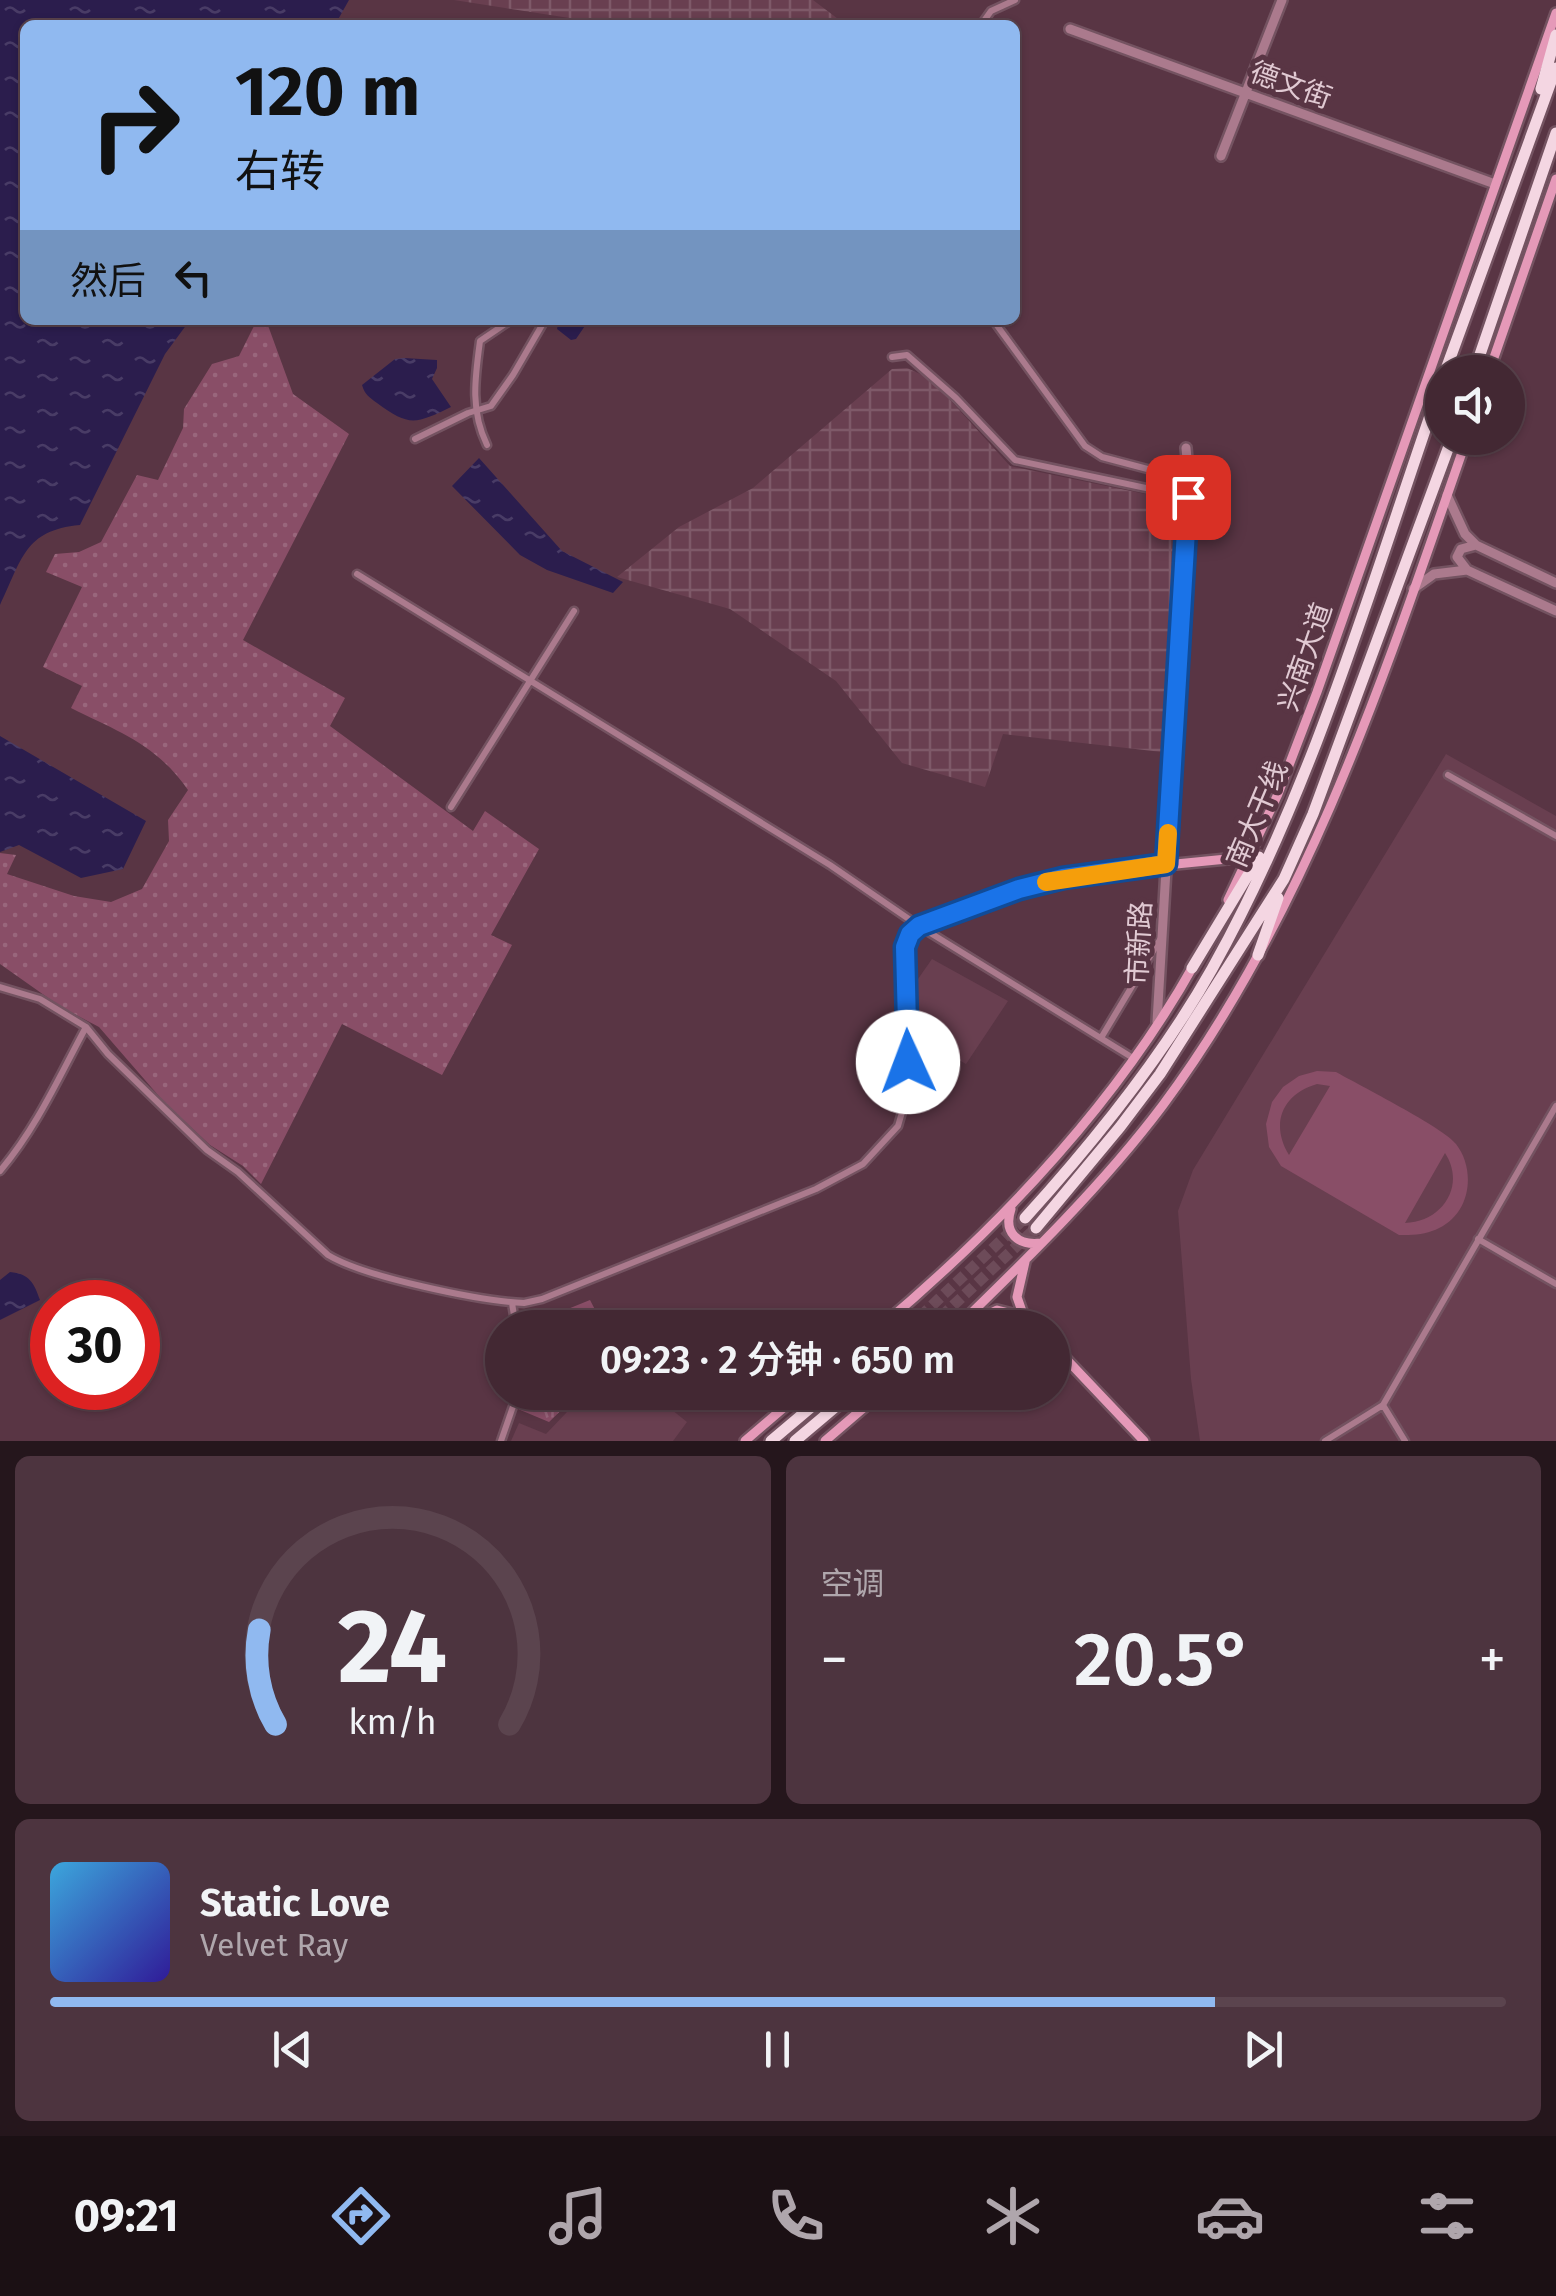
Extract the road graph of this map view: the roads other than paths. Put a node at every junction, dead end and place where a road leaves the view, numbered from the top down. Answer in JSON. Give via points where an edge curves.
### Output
{"nodes":[{"id":1,"x":1014,"y":0,"type":"edge"},
{"id":2,"x":1282,"y":0,"type":"edge"},
{"id":3,"x":1556,"y":12,"type":"edge"},
{"id":4,"x":985,"y":20,"type":"edge"},
{"id":5,"x":1070,"y":28,"type":"dead end"},
{"id":6,"x":1556,"y":35,"type":"edge"},
{"id":7,"x":1556,"y":68,"type":"edge"},
{"id":8,"x":1246,"y":93,"type":"junction"},
{"id":9,"x":1556,"y":136,"type":"edge"},
{"id":10,"x":1222,"y":156,"type":"dead end"},
{"id":11,"x":1520,"y":163,"type":"junction"},
{"id":12,"x":1556,"y":180,"type":"edge"},
{"id":13,"x":1495,"y":184,"type":"junction"},
{"id":14,"x":504,"y":325,"type":"edge"},
{"id":15,"x":542,"y":325,"type":"edge"},
{"id":16,"x":997,"y":325,"type":"edge"},
{"id":17,"x":1452,"y":355,"type":"edge"},
{"id":18,"x":1480,"y":355,"type":"edge"},
{"id":19,"x":1496,"y":355,"type":"edge"},
{"id":20,"x":892,"y":357,"type":"dead end"},
{"id":21,"x":476,"y":412,"type":"junction"},
{"id":22,"x":1425,"y":430,"type":"edge"},
{"id":23,"x":415,"y":439,"type":"dead end"},
{"id":24,"x":487,"y":445,"type":"dead end"},
{"id":25,"x":1186,"y":448,"type":"dead end"},
{"id":26,"x":1446,"y":455,"type":"edge"},
{"id":27,"x":1461,"y":455,"type":"edge"},
{"id":28,"x":1189,"y":480,"type":"junction"},
{"id":29,"x":1447,"y":496,"type":"junction"},
{"id":30,"x":1188,"y":497,"type":"junction"},
{"id":31,"x":1476,"y":544,"type":"junction"},
{"id":32,"x":1467,"y":570,"type":"junction"},
{"id":33,"x":357,"y":574,"type":"dead end"},
{"id":34,"x":1556,"y":583,"type":"edge"},
{"id":35,"x":1412,"y":589,"type":"junction"},
{"id":36,"x":574,"y":611,"type":"dead end"},
{"id":37,"x":1556,"y":611,"type":"edge"},
{"id":38,"x":532,"y":681,"type":"junction"},
{"id":39,"x":1448,"y":775,"type":"dead end"},
{"id":40,"x":451,"y":808,"type":"dead end"},
{"id":41,"x":1288,"y":811,"type":"junction"},
{"id":42,"x":1556,"y":836,"type":"edge"},
{"id":43,"x":1247,"y":858,"type":"junction"},
{"id":44,"x":1166,"y":864,"type":"junction"},
{"id":45,"x":1284,"y":880,"type":"junction"},
{"id":46,"x":919,"y":926,"type":"junction"},
{"id":47,"x":1162,"y":937,"type":"junction"},
{"id":48,"x":1258,"y":955,"type":"junction"},
{"id":49,"x":1192,"y":968,"type":"junction"},
{"id":50,"x":1,"y":990,"type":"edge"},
{"id":51,"x":1157,"y":1022,"type":"junction"},
{"id":52,"x":86,"y":1027,"type":"junction"},
{"id":53,"x":1101,"y":1038,"type":"junction"},
{"id":54,"x":1133,"y":1058,"type":"junction"},
{"id":55,"x":1556,"y":1106,"type":"edge"},
{"id":56,"x":0,"y":1171,"type":"edge"},
{"id":57,"x":1012,"y":1205,"type":"junction"},
{"id":58,"x":1025,"y":1218,"type":"tunnel mouth"},
{"id":59,"x":1036,"y":1228,"type":"tunnel mouth"},
{"id":60,"x":1478,"y":1239,"type":"junction"},
{"id":61,"x":1044,"y":1243,"type":"junction"},
{"id":62,"x":1026,"y":1261,"type":"junction"},
{"id":63,"x":1556,"y":1284,"type":"edge"},
{"id":64,"x":512,"y":1303,"type":"junction"},
{"id":65,"x":513,"y":1310,"type":"edge"},
{"id":66,"x":899,"y":1310,"type":"edge"},
{"id":67,"x":976,"y":1310,"type":"edge"},
{"id":68,"x":1022,"y":1310,"type":"edge"},
{"id":69,"x":1070,"y":1363,"type":"edge"},
{"id":70,"x":1382,"y":1406,"type":"junction"},
{"id":71,"x":512,"y":1410,"type":"edge"},
{"id":72,"x":781,"y":1410,"type":"edge"},
{"id":73,"x":808,"y":1410,"type":"edge"},
{"id":74,"x":832,"y":1410,"type":"edge"},
{"id":75,"x":861,"y":1410,"type":"edge"},
{"id":76,"x":501,"y":1441,"type":"edge"},
{"id":77,"x":745,"y":1441,"type":"edge"},
{"id":78,"x":771,"y":1441,"type":"edge"},
{"id":79,"x":794,"y":1441,"type":"edge"},
{"id":80,"x":824,"y":1441,"type":"edge"},
{"id":81,"x":1144,"y":1441,"type":"edge"},
{"id":82,"x":1325,"y":1441,"type":"edge"},
{"id":83,"x":1406,"y":1441,"type":"edge"}],
"edges":[{"from":1,"to":4,"type":"street"},
{"from":2,"to":8,"type":"street"},
{"from":3,"to":13,"type":"main road","name":"兴南大道"},
{"from":5,"to":8,"type":"street","name":"德文街"},
{"from":6,"to":11,"type":"highway"},
{"from":7,"to":11,"type":"highway"},
{"from":8,"to":10,"type":"street"},
{"from":8,"to":13,"type":"street","name":"德文街"},
{"from":9,"to":18,"type":"highway"},
{"from":11,"to":17,"type":"highway"},
{"from":12,"to":19,"type":"main road"},
{"from":13,"to":43,"type":"main road","name":"兴南大道","via":[[1317,692]]},
{"from":14,"to":21,"type":"street","via":[[480,341]]},
{"from":15,"to":21,"type":"street","via":[[501,394]]},
{"from":16,"to":28,"type":"street","via":[[1085,446],[1102,457]]},
{"from":20,"to":30,"type":"street","via":[[907,355],[1015,460]]},
{"from":21,"to":23,"type":"street"},
{"from":21,"to":24,"type":"street"},
{"from":22,"to":41,"type":"highway","name":"南大干线"},
{"from":25,"to":28,"type":"street","name":"市新路"},
{"from":26,"to":45,"type":"highway","name":"南大干线"},
{"from":27,"to":29,"type":"main road"},
{"from":28,"to":30,"type":"street","name":"市新路"},
{"from":29,"to":31,"type":"street"},
{"from":29,"to":35,"type":"main road"},
{"from":30,"to":44,"type":"street","name":"市新路"},
{"from":31,"to":32,"type":"street","via":[[1460,549]]},
{"from":31,"to":34,"type":"street"},
{"from":32,"to":35,"type":"street","via":[[1434,574]]},
{"from":32,"to":37,"type":"street"},
{"from":33,"to":38,"type":"street"},
{"from":35,"to":48,"type":"main road","via":[[1320,831]]},
{"from":36,"to":38,"type":"street"},
{"from":38,"to":40,"type":"street"},
{"from":38,"to":46,"type":"street"},
{"from":39,"to":42,"type":"street"},
{"from":41,"to":49,"type":"highway"},
{"from":41,"to":58,"type":"highway","name":"南大干线","via":[[1211,971],[1143,1072]]},
{"from":43,"to":44,"type":"main road"},
{"from":43,"to":49,"type":"main road","name":"兴南大道"},
{"from":44,"to":46,"type":"street","via":[[1063,878]]},
{"from":44,"to":47,"type":"street","name":"市新路"},
{"from":45,"to":48,"type":"highway"},
{"from":45,"to":59,"type":"highway","name":"南大干线","via":[[1160,1074]]},
{"from":46,"to":53,"type":"street"},
{"from":46,"to":64,"type":"street","via":[[905,947],[905,1102],[898,1126],[863,1164],[542,1299]]},
{"from":47,"to":51,"type":"street","name":"市新路"},
{"from":47,"to":53,"type":"street"},
{"from":48,"to":61,"type":"main road","via":[[1161,1108]]},
{"from":49,"to":51,"type":"main road","name":"兴南大道"},
{"from":50,"to":52,"type":"street","via":[[40,999]]},
{"from":51,"to":54,"type":"main road","name":"兴南大道"},
{"from":52,"to":56,"type":"street","via":[[46,1108]]},
{"from":52,"to":64,"type":"street","via":[[207,1150],[328,1255],[375,1274]]},
{"from":53,"to":54,"type":"street"},
{"from":54,"to":57,"type":"main road","name":"兴南大道"},
{"from":55,"to":60,"type":"street"},
{"from":57,"to":61,"type":"main road","via":[[1007,1220],[1016,1240]]},
{"from":57,"to":66,"type":"main road","name":"兴南大道"},
{"from":60,"to":63,"type":"street"},
{"from":60,"to":70,"type":"street"},
{"from":61,"to":62,"type":"main road"},
{"from":62,"to":67,"type":"main road"},
{"from":62,"to":68,"type":"main road","via":[[1017,1297]]},
{"from":64,"to":65,"type":"street"},
{"from":69,"to":81,"type":"main road"},
{"from":70,"to":82,"type":"street"},
{"from":70,"to":83,"type":"street"},
{"from":71,"to":76,"type":"street"},
{"from":72,"to":77,"type":"main road"},
{"from":73,"to":78,"type":"highway"},
{"from":74,"to":79,"type":"highway"},
{"from":75,"to":80,"type":"main road"}]}
